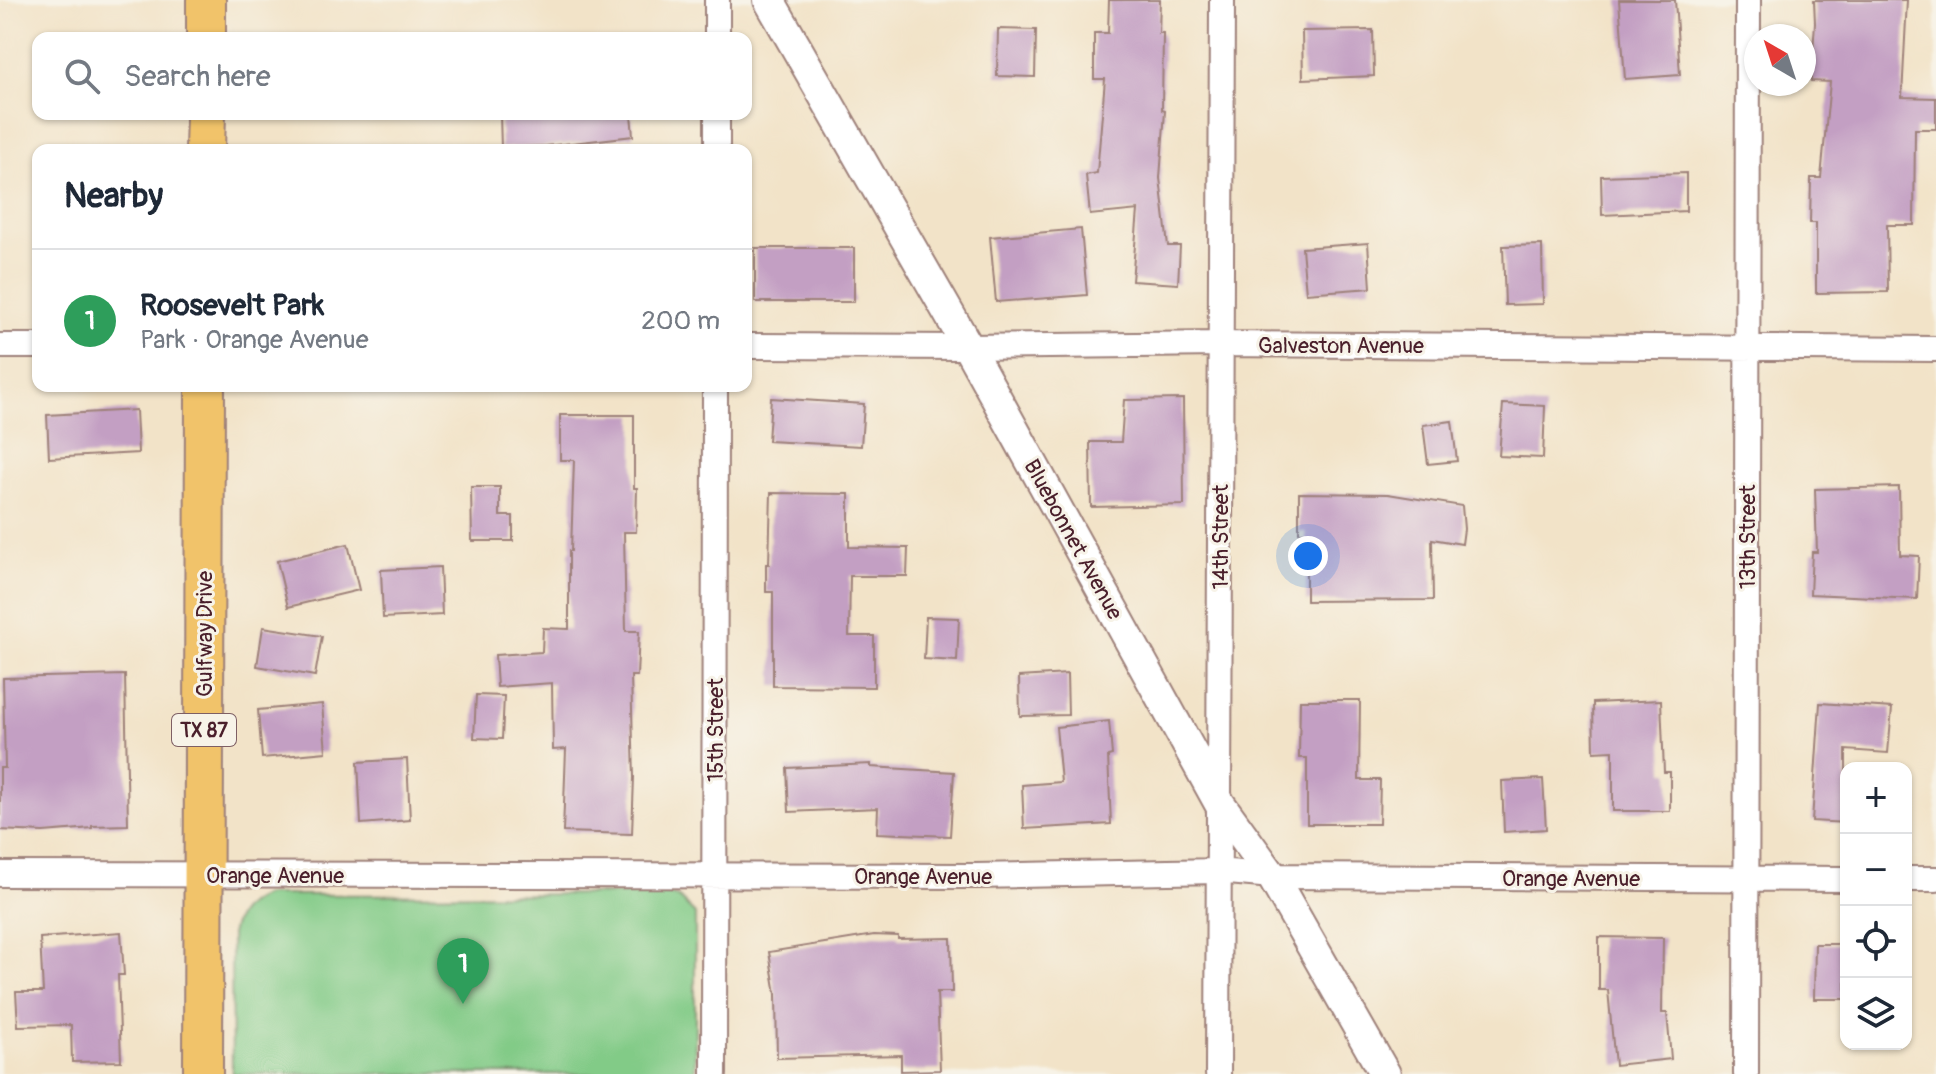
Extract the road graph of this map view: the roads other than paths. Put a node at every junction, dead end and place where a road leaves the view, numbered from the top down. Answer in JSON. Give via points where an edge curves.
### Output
{"nodes":[{"id":1,"x":206,"y":0,"type":"edge"},
{"id":2,"x":717,"y":0,"type":"edge"},
{"id":3,"x":769,"y":0,"type":"edge"},
{"id":4,"x":1222,"y":0,"type":"edge"},
{"id":5,"x":1748,"y":0,"type":"edge"},
{"id":6,"x":206,"y":32,"type":"edge"},
{"id":7,"x":717,"y":32,"type":"edge"},
{"id":8,"x":206,"y":120,"type":"edge"},
{"id":9,"x":717,"y":120,"type":"edge"},
{"id":10,"x":205,"y":144,"type":"edge"},
{"id":11,"x":717,"y":144,"type":"edge"},
{"id":12,"x":1221,"y":344,"type":"junction"},
{"id":13,"x":0,"y":346,"type":"edge"},
{"id":14,"x":32,"y":346,"type":"edge"},
{"id":15,"x":752,"y":346,"type":"edge"},
{"id":16,"x":968,"y":347,"type":"junction"},
{"id":17,"x":1747,"y":348,"type":"junction"},
{"id":18,"x":1936,"y":349,"type":"edge"},
{"id":19,"x":205,"y":392,"type":"edge"},
{"id":20,"x":715,"y":392,"type":"edge"},
{"id":21,"x":1220,"y":804,"type":"junction"},
{"id":22,"x":1218,"y":871,"type":"junction"},
{"id":23,"x":0,"y":874,"type":"edge"},
{"id":24,"x":203,"y":874,"type":"junction"},
{"id":25,"x":714,"y":876,"type":"junction"},
{"id":26,"x":1272,"y":876,"type":"junction"},
{"id":27,"x":1747,"y":878,"type":"junction"},
{"id":28,"x":1840,"y":879,"type":"edge"},
{"id":29,"x":1912,"y":879,"type":"edge"},
{"id":30,"x":1936,"y":879,"type":"edge"},
{"id":31,"x":203,"y":1074,"type":"edge"},
{"id":32,"x":714,"y":1074,"type":"edge"},
{"id":33,"x":1218,"y":1074,"type":"edge"},
{"id":34,"x":1385,"y":1074,"type":"edge"},
{"id":35,"x":1746,"y":1074,"type":"edge"}],
"edges":[{"from":1,"to":6,"type":"main road"},
{"from":2,"to":7,"type":"street"},
{"from":3,"to":16,"type":"street","name":"Bluebonnet Avenue"},
{"from":4,"to":12,"type":"street","name":"14th Street"},
{"from":5,"to":17,"type":"street","name":"13th Street"},
{"from":8,"to":10,"type":"main road"},
{"from":9,"to":11,"type":"street"},
{"from":12,"to":16,"type":"street","name":"Galveston Avenue"},
{"from":12,"to":17,"type":"street","name":"Galveston Avenue"},
{"from":12,"to":21,"type":"street","name":"14th Street"},
{"from":13,"to":14,"type":"street"},
{"from":15,"to":16,"type":"street","name":"Galveston Avenue"},
{"from":16,"to":21,"type":"street","name":"Bluebonnet Avenue"},
{"from":17,"to":18,"type":"street","name":"Galveston Avenue"},
{"from":17,"to":27,"type":"street","name":"13th Street"},
{"from":19,"to":24,"type":"main road","name":"Gulfway Drive","number":"TX 87"},
{"from":20,"to":25,"type":"street","name":"15th Street"},
{"from":21,"to":22,"type":"street","name":"14th Street"},
{"from":21,"to":26,"type":"street","name":"Bluebonnet Avenue"},
{"from":22,"to":25,"type":"street","name":"Orange Avenue"},
{"from":22,"to":26,"type":"street","name":"Orange Avenue"},
{"from":22,"to":33,"type":"street","name":"14th Street"},
{"from":23,"to":24,"type":"street","name":"Orange Avenue"},
{"from":24,"to":25,"type":"street","name":"Orange Avenue"},
{"from":24,"to":31,"type":"main road","name":"Gulfway Drive","number":"TX 87"},
{"from":25,"to":32,"type":"street","name":"15th Street"},
{"from":26,"to":27,"type":"street","name":"Orange Avenue"},
{"from":26,"to":34,"type":"street","name":"Bluebonnet Avenue"},
{"from":27,"to":28,"type":"street","name":"Orange Avenue"},
{"from":27,"to":35,"type":"street","name":"13th Street"},
{"from":29,"to":30,"type":"street"}]}
